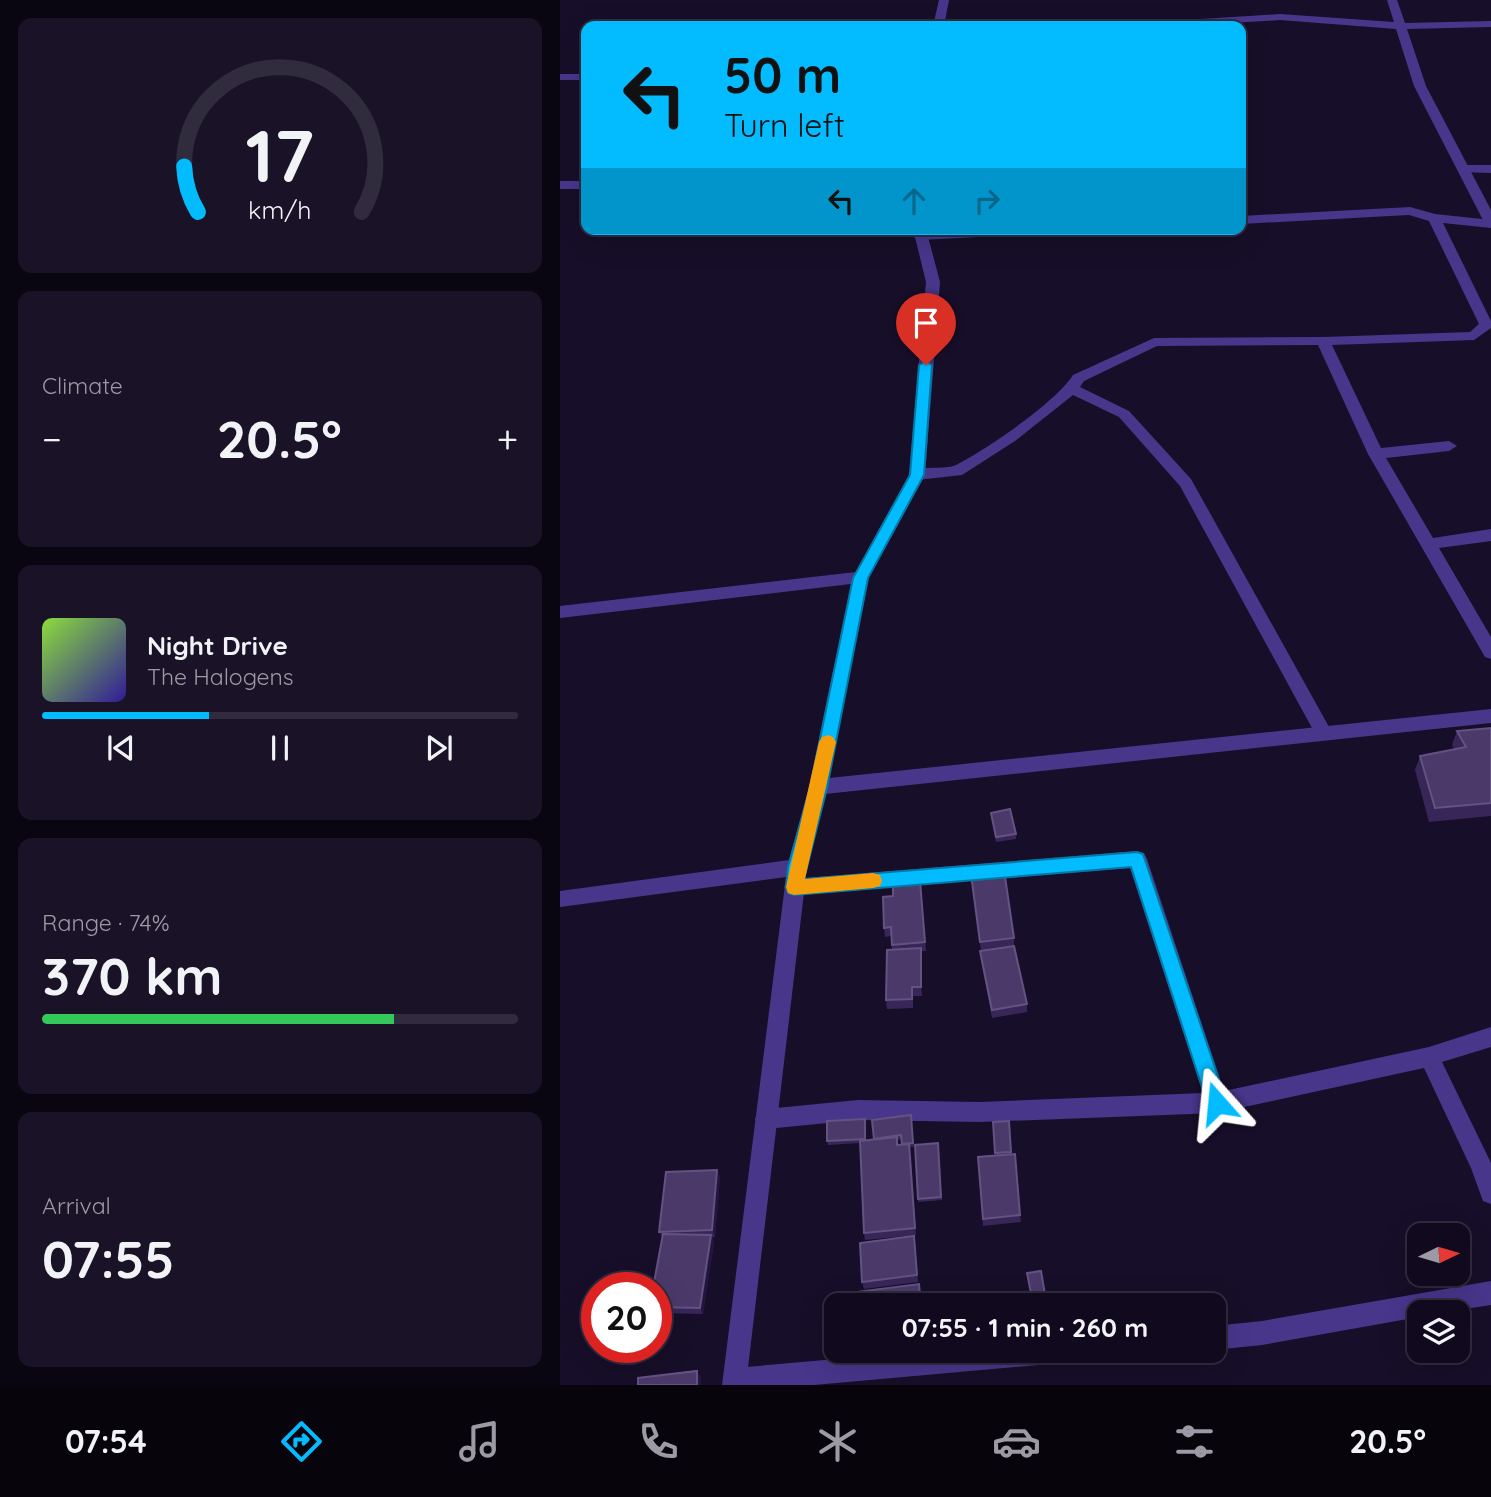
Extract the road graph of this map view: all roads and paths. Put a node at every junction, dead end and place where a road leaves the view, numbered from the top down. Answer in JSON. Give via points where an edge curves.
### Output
{"nodes":[{"id":1,"x":944,"y":0,"type":"edge"},
{"id":2,"x":1392,"y":0,"type":"edge"},
{"id":3,"x":939,"y":21,"type":"edge"},
{"id":4,"x":1216,"y":21,"type":"edge"},
{"id":5,"x":1491,"y":24,"type":"edge"},
{"id":6,"x":1402,"y":26,"type":"junction"},
{"id":7,"x":560,"y":77,"type":"edge"},
{"id":8,"x":581,"y":77,"type":"edge"},
{"id":9,"x":1464,"y":169,"type":"junction"},
{"id":10,"x":1491,"y":169,"type":"edge"},
{"id":11,"x":560,"y":185,"type":"edge"},
{"id":12,"x":581,"y":185,"type":"edge"},
{"id":13,"x":1434,"y":218,"type":"junction"},
{"id":14,"x":1246,"y":220,"type":"edge"},
{"id":15,"x":1491,"y":223,"type":"edge"},
{"id":16,"x":920,"y":235,"type":"edge"},
{"id":17,"x":1324,"y":341,"type":"junction"},
{"id":18,"x":1072,"y":389,"type":"junction"},
{"id":19,"x":1449,"y":446,"type":"dead end"},
{"id":20,"x":1376,"y":454,"type":"junction"},
{"id":21,"x":917,"y":475,"type":"junction"},
{"id":22,"x":1491,"y":535,"type":"edge"},
{"id":23,"x":1428,"y":544,"type":"junction"},
{"id":24,"x":861,"y":578,"type":"junction"},
{"id":25,"x":560,"y":612,"type":"edge"},
{"id":26,"x":1491,"y":652,"type":"edge"},
{"id":27,"x":1491,"y":716,"type":"edge"},
{"id":28,"x":1324,"y":734,"type":"junction"},
{"id":29,"x":818,"y":788,"type":"junction"},
{"id":30,"x":797,"y":867,"type":"junction"},
{"id":31,"x":794,"y":887,"type":"junction"},
{"id":32,"x":560,"y":898,"type":"edge"},
{"id":33,"x":1491,"y":1037,"type":"edge"},
{"id":34,"x":1429,"y":1057,"type":"junction"},
{"id":35,"x":1217,"y":1103,"type":"junction"},
{"id":36,"x":766,"y":1119,"type":"junction"},
{"id":37,"x":1491,"y":1193,"type":"edge"},
{"id":38,"x":1491,"y":1293,"type":"edge"},
{"id":39,"x":1226,"y":1337,"type":"edge"},
{"id":40,"x":934,"y":1363,"type":"edge"},
{"id":41,"x":734,"y":1382,"type":"edge"}],
"edges":[{"from":1,"to":3,"type":"street"},
{"from":2,"to":6,"type":"street"},
{"from":4,"to":6,"type":"street","via":[[1280,17]]},
{"from":5,"to":6,"type":"street"},
{"from":6,"to":9,"type":"street","via":[[1420,86]]},
{"from":7,"to":8,"type":"street"},
{"from":9,"to":10,"type":"street"},
{"from":9,"to":15,"type":"street"},
{"from":11,"to":12,"type":"street"},
{"from":13,"to":14,"type":"street","via":[[1410,211]]},
{"from":13,"to":15,"type":"street"},
{"from":13,"to":17,"type":"street","via":[[1486,325],[1474,336]]},
{"from":16,"to":21,"type":"street","via":[[933,282]]},
{"from":17,"to":18,"type":"street","via":[[1154,342],[1078,378]]},
{"from":17,"to":20,"type":"street"},
{"from":18,"to":21,"type":"street","via":[[1010,438],[957,471]]},
{"from":18,"to":28,"type":"street","via":[[1124,414],[1186,483]]},
{"from":19,"to":20,"type":"street"},
{"from":20,"to":23,"type":"street"},
{"from":21,"to":24,"type":"street"},
{"from":22,"to":23,"type":"street"},
{"from":23,"to":26,"type":"street"},
{"from":24,"to":25,"type":"street"},
{"from":24,"to":29,"type":"street"},
{"from":27,"to":28,"type":"street"},
{"from":28,"to":29,"type":"street"},
{"from":29,"to":30,"type":"street"},
{"from":30,"to":31,"type":"street"},
{"from":30,"to":32,"type":"street"},
{"from":31,"to":35,"type":"street","via":[[1137,859]]},
{"from":31,"to":36,"type":"street"},
{"from":33,"to":34,"type":"street"},
{"from":34,"to":35,"type":"street"},
{"from":34,"to":37,"type":"street"},
{"from":35,"to":36,"type":"street","via":[[981,1112],[858,1110]]},
{"from":36,"to":41,"type":"street"},
{"from":38,"to":39,"type":"street"},
{"from":40,"to":41,"type":"street"}]}
